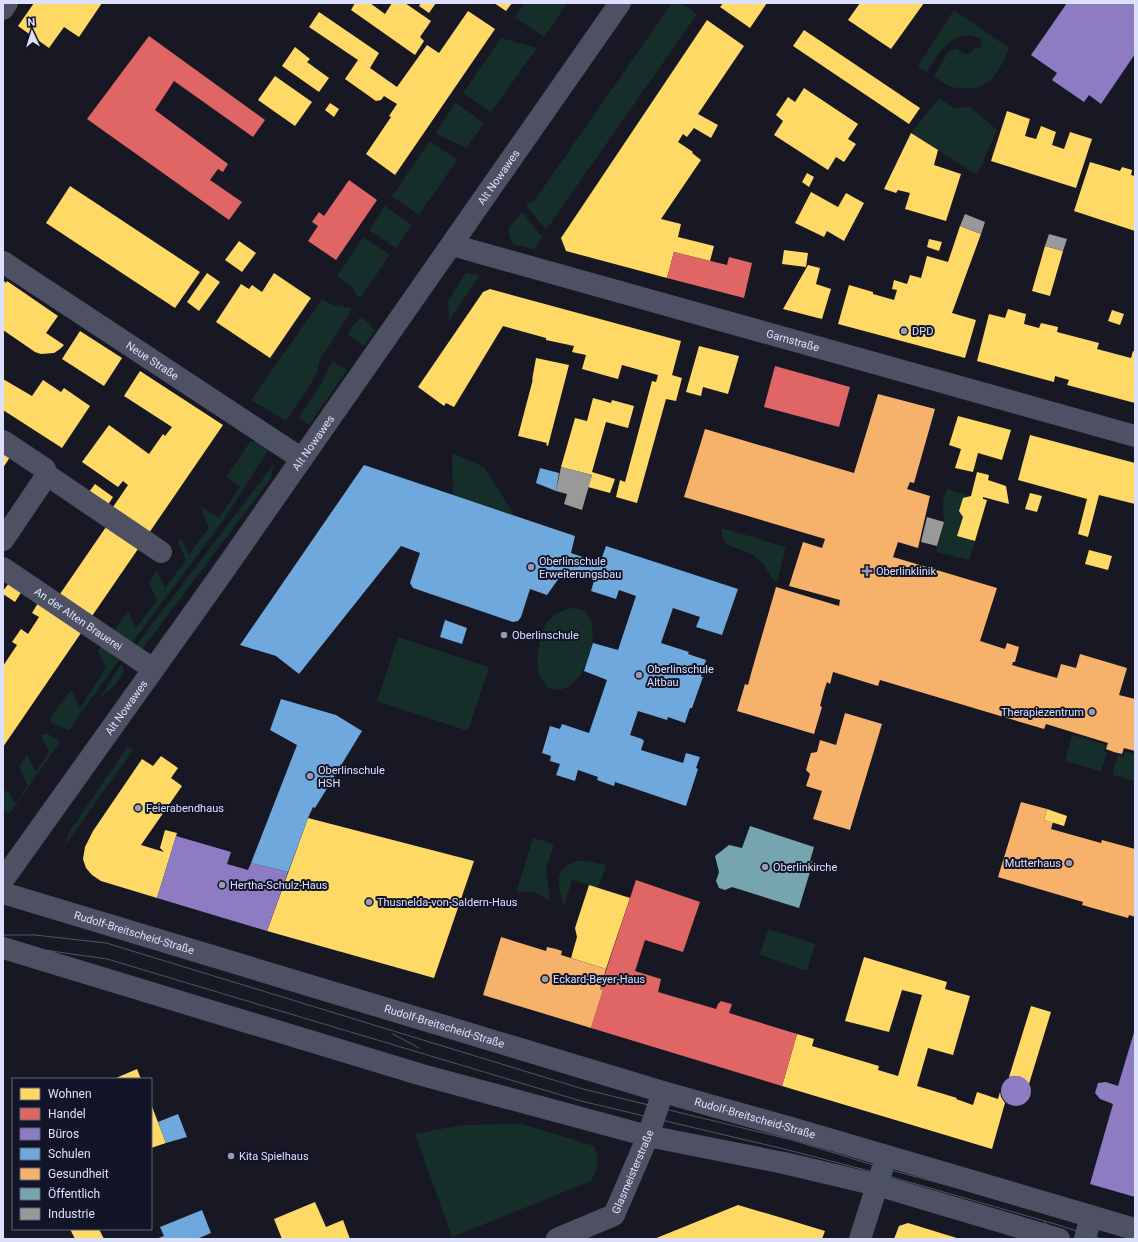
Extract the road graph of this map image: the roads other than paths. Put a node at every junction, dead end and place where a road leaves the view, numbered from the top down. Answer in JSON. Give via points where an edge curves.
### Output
{"nodes":[{"id":1,"x":8,"y":3,"type":"edge"},
{"id":2,"x":620,"y":3,"type":"edge"},
{"id":3,"x":3,"y":9,"type":"edge"},
{"id":4,"x":452,"y":245,"type":"junction"},
{"id":5,"x":3,"y":262,"type":"edge"},
{"id":6,"x":1135,"y":436,"type":"edge"},
{"id":7,"x":3,"y":441,"type":"edge"},
{"id":8,"x":302,"y":459,"type":"junction"},
{"id":9,"x":47,"y":475,"type":"junction"},
{"id":10,"x":3,"y":540,"type":"edge"},
{"id":11,"x":161,"y":552,"type":"dead end"},
{"id":12,"x":3,"y":568,"type":"edge"},
{"id":13,"x":153,"y":669,"type":"junction"},
{"id":14,"x":3,"y":880,"type":"edge"},
{"id":15,"x":3,"y":893,"type":"edge"},
{"id":16,"x":3,"y":948,"type":"edge"},
{"id":17,"x":663,"y":1092,"type":"junction"},
{"id":18,"x":648,"y":1136,"type":"junction"},
{"id":19,"x":887,"y":1156,"type":"junction"},
{"id":20,"x":878,"y":1185,"type":"junction"},
{"id":21,"x":1091,"y":1216,"type":"junction"},
{"id":22,"x":1135,"y":1229,"type":"edge"},
{"id":23,"x":557,"y":1239,"type":"edge"},
{"id":24,"x":860,"y":1239,"type":"edge"},
{"id":25,"x":1059,"y":1239,"type":"edge"},
{"id":26,"x":1085,"y":1239,"type":"edge"}],
"edges":[{"from":1,"to":3,"type":"street"},
{"from":2,"to":4,"type":"street","name":"Alt Nowawes"},
{"from":4,"to":6,"type":"street","name":"Garnstraße"},
{"from":4,"to":8,"type":"street","name":"Alt Nowawes"},
{"from":5,"to":8,"type":"street","name":"Neue Straße"},
{"from":7,"to":9,"type":"street","via":[[45,469]]},
{"from":8,"to":13,"type":"street","name":"Alt Nowawes"},
{"from":9,"to":10,"type":"street"},
{"from":9,"to":11,"type":"street"},
{"from":12,"to":13,"type":"street","name":"An der Alten Brauerei"},
{"from":13,"to":14,"type":"street","name":"Alt Nowawes"},
{"from":15,"to":17,"type":"street","name":"Rudolf-Breitscheid-Straße"},
{"from":16,"to":18,"type":"street","via":[[422,1075]]},
{"from":17,"to":18,"type":"street","name":"Glasmeisterstraße"},
{"from":17,"to":19,"type":"street","name":"Rudolf-Breitscheid-Straße"},
{"from":18,"to":20,"type":"street"},
{"from":18,"to":23,"type":"street","name":"Glasmeisterstraße","via":[[614,1215]]},
{"from":19,"to":20,"type":"street"},
{"from":19,"to":21,"type":"street","name":"Rudolf-Breitscheid-Straße"},
{"from":20,"to":24,"type":"street"},
{"from":20,"to":25,"type":"street"},
{"from":21,"to":22,"type":"street","name":"Rudolf-Breitscheid-Straße"},
{"from":21,"to":26,"type":"street"}]}
